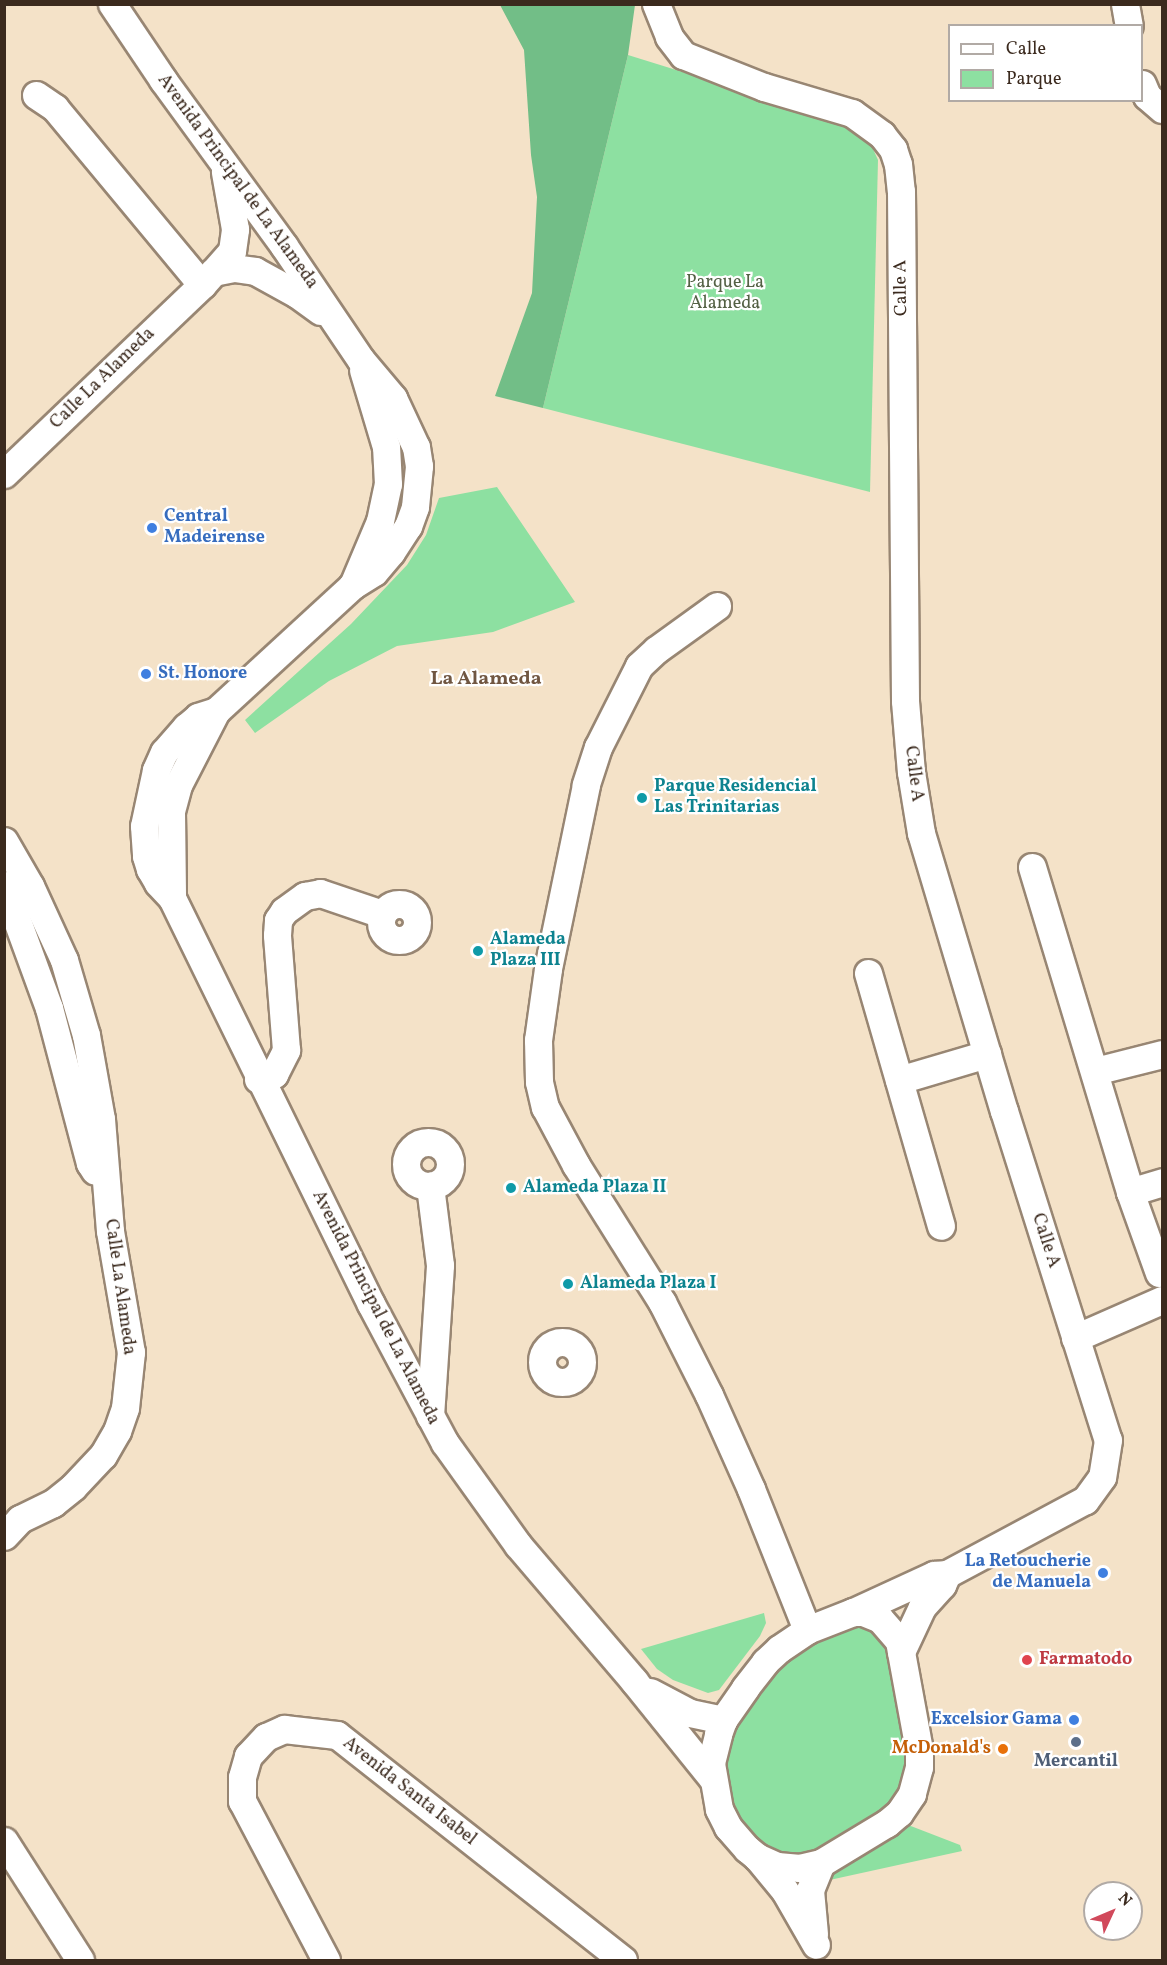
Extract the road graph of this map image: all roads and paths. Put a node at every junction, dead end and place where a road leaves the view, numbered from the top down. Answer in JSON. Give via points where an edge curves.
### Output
{"nodes":[{"id":1,"x":112,"y":4,"type":"edge"},
{"id":2,"x":656,"y":4,"type":"edge"},
{"id":3,"x":1125,"y":4,"type":"edge"},
{"id":4,"x":1129,"y":24,"type":"edge"},
{"id":5,"x":1143,"y":86,"type":"edge"},
{"id":6,"x":36,"y":95,"type":"dead end"},
{"id":7,"x":1162,"y":109,"type":"edge"},
{"id":8,"x":223,"y":162,"type":"junction"},
{"id":9,"x":208,"y":278,"type":"junction"},
{"id":10,"x":344,"y":332,"type":"junction"},
{"id":11,"x":361,"y":360,"type":"junction"},
{"id":12,"x":4,"y":474,"type":"edge"},
{"id":13,"x":388,"y":484,"type":"junction"},
{"id":14,"x":418,"y":484,"type":"junction"},
{"id":15,"x":352,"y":586,"type":"junction"},
{"id":16,"x":717,"y":606,"type":"dead end"},
{"id":17,"x":4,"y":841,"type":"edge"},
{"id":18,"x":1032,"y":867,"type":"dead end"},
{"id":19,"x":4,"y":885,"type":"edge"},
{"id":20,"x":382,"y":914,"type":"dead end"},
{"id":21,"x":868,"y":973,"type":"dead end"},
{"id":22,"x":75,"y":1000,"type":"junction"},
{"id":23,"x":50,"y":1008,"type":"junction"},
{"id":24,"x":987,"y":1054,"type":"junction"},
{"id":25,"x":1162,"y":1054,"type":"edge"},
{"id":26,"x":1095,"y":1071,"type":"junction"},
{"id":27,"x":258,"y":1079,"type":"junction"},
{"id":28,"x":899,"y":1080,"type":"junction"},
{"id":29,"x":1162,"y":1182,"type":"edge"},
{"id":30,"x":430,"y":1186,"type":"dead end"},
{"id":31,"x":105,"y":1187,"type":"junction"},
{"id":32,"x":1130,"y":1192,"type":"junction"},
{"id":33,"x":941,"y":1227,"type":"dead end"},
{"id":34,"x":1159,"y":1273,"type":"dead end"},
{"id":35,"x":1162,"y":1300,"type":"edge"},
{"id":36,"x":1075,"y":1338,"type":"junction"},
{"id":37,"x":430,"y":1416,"type":"junction"},
{"id":38,"x":10,"y":1523,"type":"edge"},
{"id":39,"x":947,"y":1574,"type":"junction"},
{"id":40,"x":853,"y":1612,"type":"junction"},
{"id":41,"x":807,"y":1630,"type":"junction"},
{"id":42,"x":901,"y":1652,"type":"junction"},
{"id":43,"x":634,"y":1681,"type":"junction"},
{"id":44,"x":723,"y":1720,"type":"junction"},
{"id":45,"x":712,"y":1778,"type":"junction"},
{"id":46,"x":4,"y":1841,"type":"edge"},
{"id":47,"x":758,"y":1857,"type":"junction"},
{"id":48,"x":821,"y":1863,"type":"junction"},
{"id":49,"x":819,"y":1953,"type":"edge"},
{"id":50,"x":80,"y":1960,"type":"edge"},
{"id":51,"x":326,"y":1960,"type":"edge"},
{"id":52,"x":622,"y":1960,"type":"edge"}],
"edges":[{"from":1,"to":8,"type":"street","name":"Avenida Principal de La Alameda"},
{"from":2,"to":24,"type":"street","name":"Calle A","via":[[669,37],[683,55],[764,87],[852,113],[882,135],[898,164],[905,691],[910,772],[921,833]]},
{"from":3,"to":4,"type":"street"},
{"from":5,"to":7,"type":"street","via":[[1147,96]]},
{"from":6,"to":9,"type":"street","via":[[55,108]]},
{"from":8,"to":9,"type":"street","name":"Calle La Alameda","via":[[235,229],[232,251]]},
{"from":8,"to":10,"type":"street","name":"Avenida Principal de La Alameda"},
{"from":9,"to":10,"type":"street","via":[[234,268],[255,271],[297,294]]},
{"from":9,"to":12,"type":"street","name":"Calle La Alameda"},
{"from":10,"to":11,"type":"street","name":"Avenida Principal de La Alameda"},
{"from":11,"to":13,"type":"street","name":"Avenida Principal de La Alameda","via":[[386,447]]},
{"from":11,"to":14,"type":"street","name":"Avenida Principal de La Alameda","via":[[393,398],[408,426],[416,447]]},
{"from":13,"to":14,"type":"street"},
{"from":13,"to":15,"type":"street","name":"Avenida Principal de La Alameda","via":[[380,521]]},
{"from":14,"to":15,"type":"street","name":"Avenida Principal de La Alameda","via":[[408,526],[374,572]]},
{"from":15,"to":27,"type":"street","name":"Avenida Principal de La Alameda","via":[[216,711],[178,785],[161,805],[172,898]]},
{"from":16,"to":41,"type":"street","via":[[639,666],[598,747],[586,786],[548,969],[538,1040],[539,1082],[545,1107],[576,1165],[662,1302],[709,1395]]},
{"from":17,"to":22,"type":"street","name":"Calle La Alameda","via":[[64,960]]},
{"from":18,"to":26,"type":"street"},
{"from":19,"to":23,"type":"street","name":"Calle La Alameda"},
{"from":20,"to":27,"type":"street","via":[[320,893],[305,896],[284,911],[278,920],[277,935],[286,1050],[274,1074]]},
{"from":21,"to":28,"type":"street"},
{"from":22,"to":23,"type":"street"},
{"from":22,"to":31,"type":"street","name":"Calle La Alameda","via":[[86,1035],[101,1119]]},
{"from":23,"to":31,"type":"street","name":"Calle La Alameda","via":[[90,1162]]},
{"from":24,"to":28,"type":"street"},
{"from":24,"to":36,"type":"street","name":"Calle A"},
{"from":25,"to":26,"type":"street"},
{"from":26,"to":32,"type":"street"},
{"from":27,"to":37,"type":"street","name":"Avenida Principal de La Alameda"},
{"from":28,"to":33,"type":"street"},
{"from":29,"to":32,"type":"street"},
{"from":30,"to":37,"type":"street","via":[[440,1265]]},
{"from":31,"to":38,"type":"street","name":"Calle La Alameda","via":[[130,1352],[125,1408],[117,1431],[88,1472],[53,1503]]},
{"from":32,"to":34,"type":"street"},
{"from":35,"to":36,"type":"street"},
{"from":36,"to":39,"type":"street","name":"Calle A","via":[[1108,1440],[1102,1477],[1085,1500]]},
{"from":37,"to":43,"type":"street","name":"Avenida Principal de La Alameda","via":[[489,1508]]},
{"from":39,"to":40,"type":"street","name":"Calle A","via":[[934,1575]]},
{"from":39,"to":42,"type":"street","name":"Calle A","via":[[922,1607]]},
{"from":40,"to":41,"type":"street","name":"Calle A"},
{"from":40,"to":42,"type":"street","via":[[872,1615],[888,1626],[899,1641]]},
{"from":41,"to":44,"type":"street","name":"Calle A","via":[[765,1662]]},
{"from":42,"to":48,"type":"street","via":[[919,1750],[912,1794],[899,1813],[876,1832]]},
{"from":43,"to":44,"type":"street","name":"Avenida Principal de La Alameda","via":[[672,1706]]},
{"from":43,"to":45,"type":"street","name":"Avenida Principal de La Alameda"},
{"from":44,"to":45,"type":"street","via":[[711,1763]]},
{"from":45,"to":47,"type":"street","via":[[728,1827]]},
{"from":46,"to":50,"type":"street"},
{"from":47,"to":48,"type":"street","via":[[788,1868]]},
{"from":47,"to":49,"type":"street","via":[[785,1891]]},
{"from":48,"to":49,"type":"street","via":[[810,1890]]},
{"from":51,"to":52,"type":"street","name":"Avenida Santa Isabel","via":[[242,1800],[242,1776],[248,1756],[266,1737],[284,1729],[337,1735]]}]}
